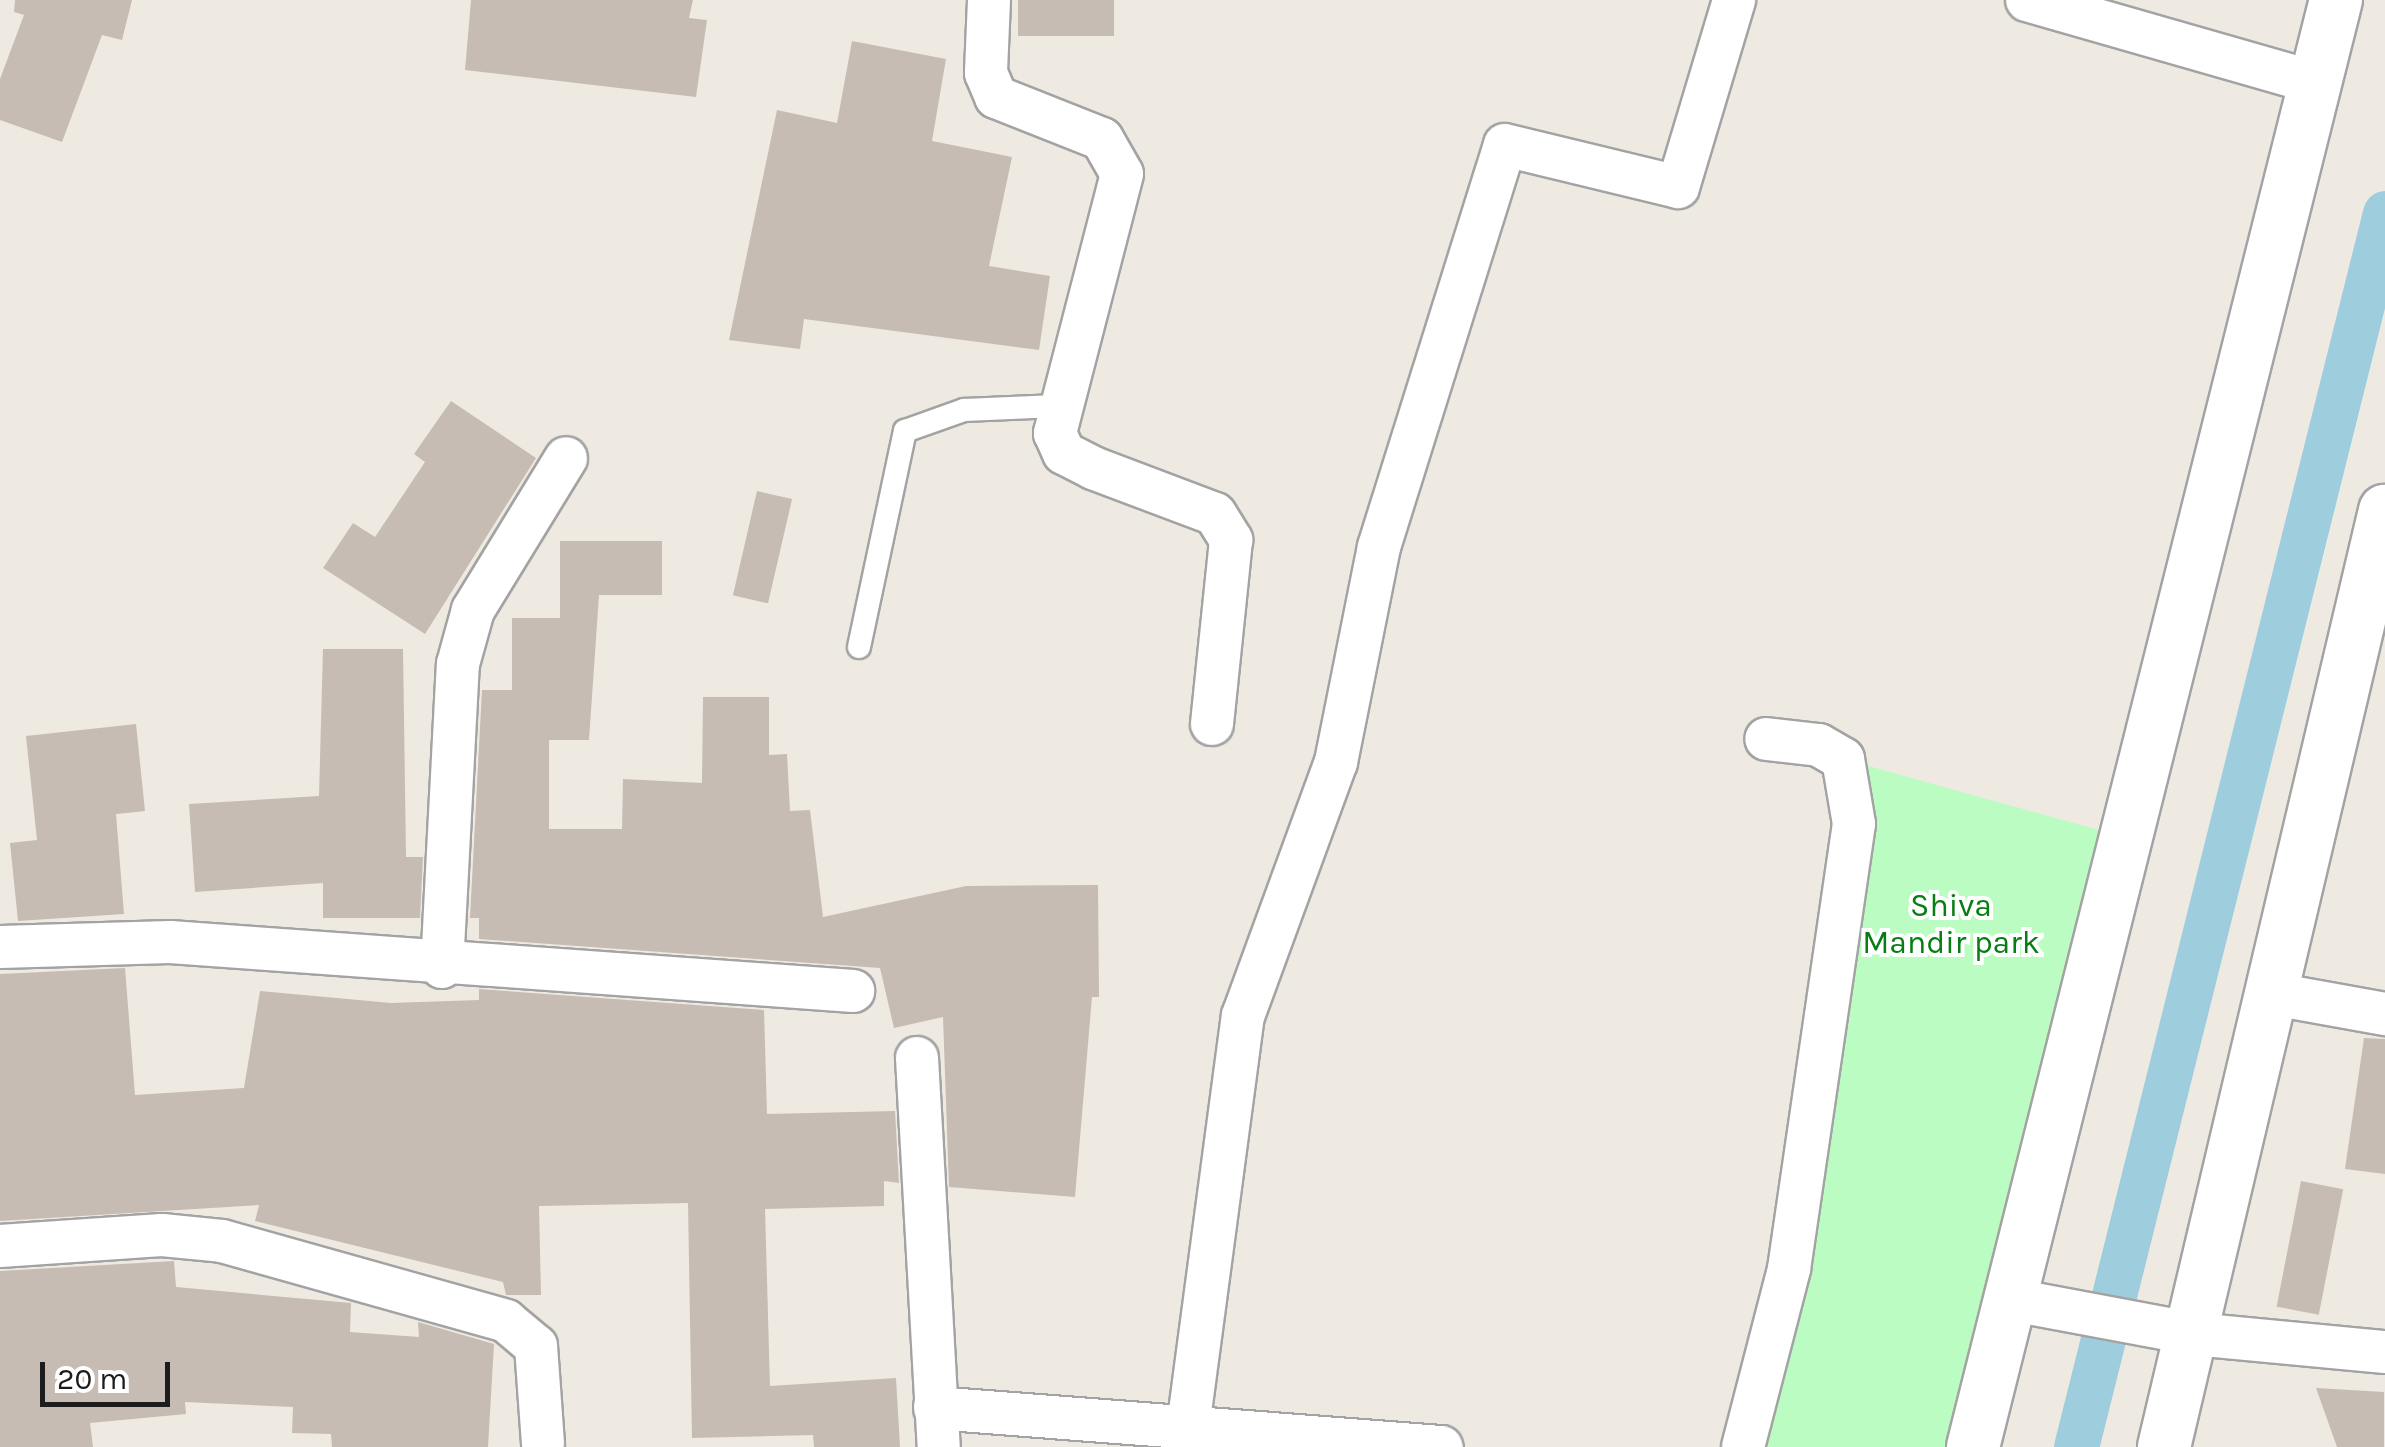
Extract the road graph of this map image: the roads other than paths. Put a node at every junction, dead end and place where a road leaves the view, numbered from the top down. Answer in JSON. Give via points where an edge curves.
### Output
{"nodes":[{"id":1,"x":989,"y":0,"type":"edge"},
{"id":2,"x":1734,"y":0,"type":"edge"},
{"id":3,"x":2027,"y":0,"type":"edge"},
{"id":4,"x":2336,"y":0,"type":"edge"},
{"id":5,"x":2316,"y":83,"type":"junction"},
{"id":6,"x":1057,"y":406,"type":"junction"},
{"id":7,"x":566,"y":458,"type":"dead end"},
{"id":8,"x":2385,"y":511,"type":"edge"},
{"id":9,"x":859,"y":647,"type":"dead end"},
{"id":10,"x":1212,"y":724,"type":"dead end"},
{"id":11,"x":1766,"y":739,"type":"dead end"},
{"id":12,"x":0,"y":947,"type":"edge"},
{"id":13,"x":442,"y":968,"type":"junction"},
{"id":14,"x":853,"y":991,"type":"dead end"},
{"id":15,"x":2268,"y":993,"type":"junction"},
{"id":16,"x":2385,"y":1014,"type":"edge"},
{"id":17,"x":917,"y":1058,"type":"dead end"},
{"id":18,"x":0,"y":1246,"type":"edge"},
{"id":19,"x":2015,"y":1301,"type":"junction"},
{"id":20,"x":2192,"y":1333,"type":"junction"},
{"id":21,"x":2385,"y":1352,"type":"edge"},
{"id":22,"x":938,"y":1427,"type":"edge"},
{"id":23,"x":1188,"y":1427,"type":"junction"},
{"id":24,"x":543,"y":1444,"type":"dead end"},
{"id":25,"x":1441,"y":1447,"type":"edge"},
{"id":26,"x":1744,"y":1447,"type":"edge"},
{"id":27,"x":1974,"y":1447,"type":"edge"},
{"id":28,"x":2164,"y":1447,"type":"edge"}],
"edges":[{"from":1,"to":6,"type":"street","via":[[986,74],[996,96],[1102,140],[1122,174]]},
{"from":2,"to":23,"type":"street","via":[[1678,186],[1505,144],[1379,547],[1311,846],[1243,1016]]},
{"from":3,"to":5,"type":"street"},
{"from":4,"to":5,"type":"street"},
{"from":5,"to":19,"type":"street"},
{"from":6,"to":9,"type":"lane","via":[[964,410],[905,431]]},
{"from":6,"to":10,"type":"street","via":[[1064,453],[1215,514],[1231,540]]},
{"from":7,"to":13,"type":"street","via":[[472,610],[458,664]]},
{"from":8,"to":15,"type":"street"},
{"from":11,"to":26,"type":"street","via":[[1819,745],[1843,759],[1854,824],[1788,1268]]},
{"from":12,"to":13,"type":"street","via":[[170,942]]},
{"from":13,"to":14,"type":"street"},
{"from":15,"to":16,"type":"street"},
{"from":15,"to":20,"type":"street"},
{"from":17,"to":22,"type":"street"},
{"from":18,"to":24,"type":"street","via":[[162,1235],[222,1241],[506,1322],[536,1346]]},
{"from":19,"to":20,"type":"street"},
{"from":19,"to":27,"type":"street"},
{"from":20,"to":21,"type":"street"},
{"from":20,"to":28,"type":"street"},
{"from":22,"to":23,"type":"street"},
{"from":23,"to":25,"type":"street"}]}
